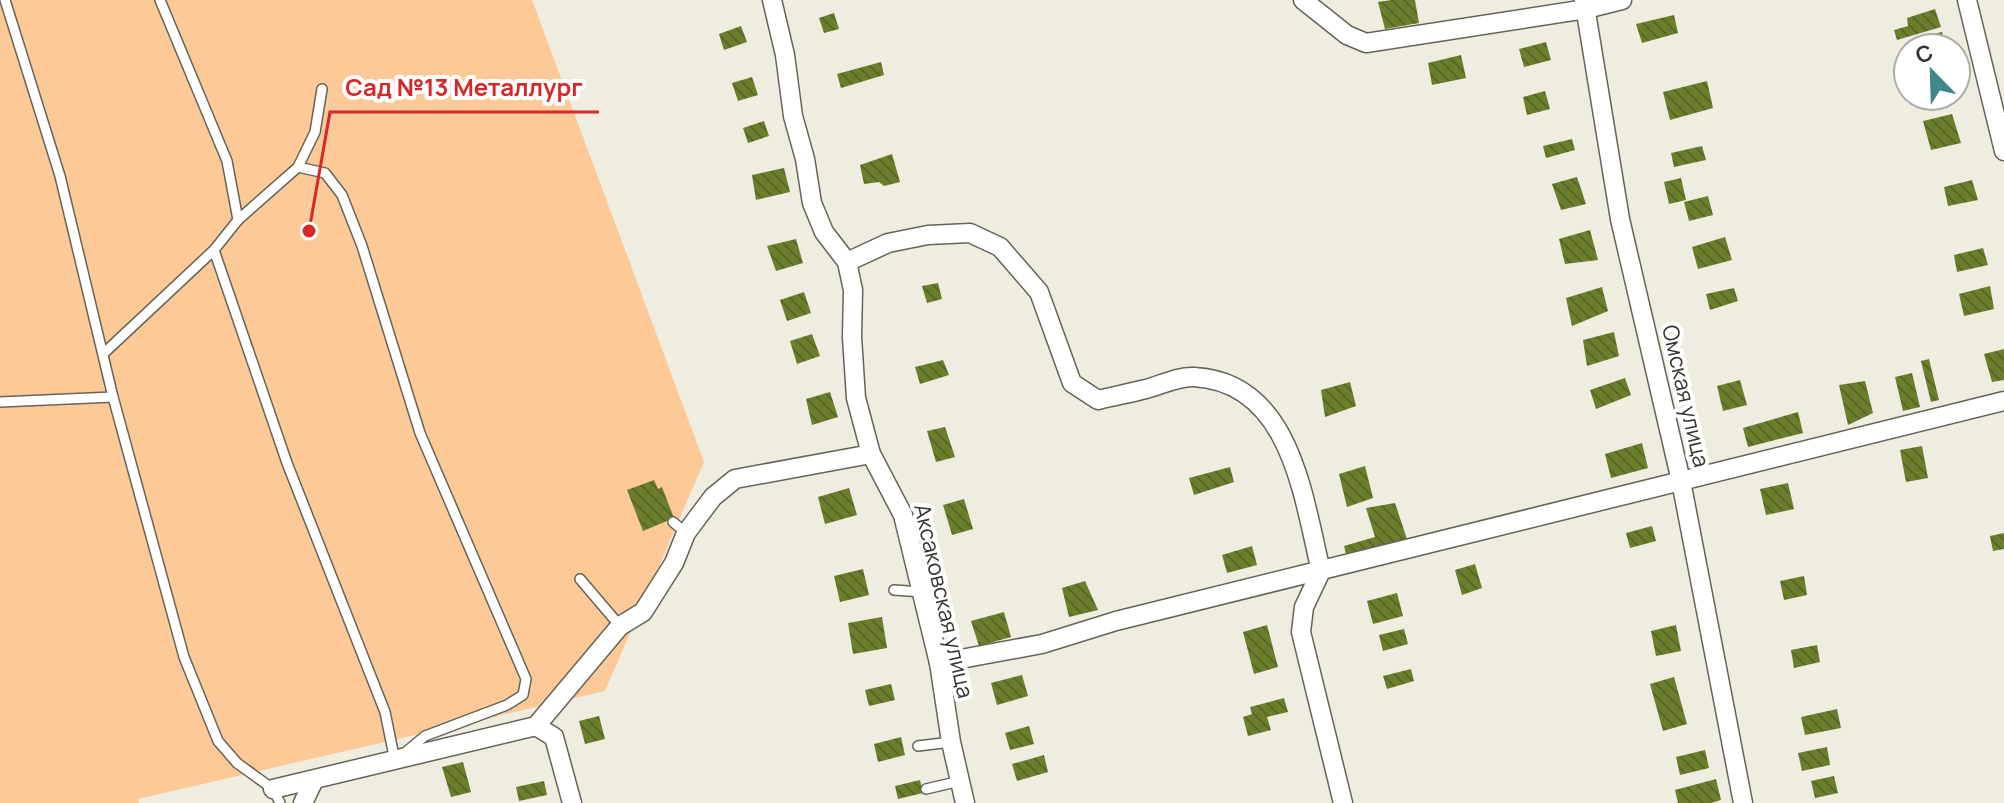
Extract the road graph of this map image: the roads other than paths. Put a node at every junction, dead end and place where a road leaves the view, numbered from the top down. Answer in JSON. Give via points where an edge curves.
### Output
{"nodes":[{"id":1,"x":5,"y":0,"type":"edge"},
{"id":2,"x":160,"y":0,"type":"edge"},
{"id":3,"x":772,"y":0,"type":"edge"},
{"id":4,"x":1303,"y":0,"type":"edge"},
{"id":5,"x":1622,"y":0,"type":"edge"},
{"id":6,"x":1967,"y":0,"type":"edge"},
{"id":7,"x":1585,"y":5,"type":"edge"},
{"id":8,"x":322,"y":89,"type":"dead end"},
{"id":9,"x":2004,"y":151,"type":"edge"},
{"id":10,"x":298,"y":167,"type":"junction"},
{"id":11,"x":238,"y":220,"type":"junction"},
{"id":12,"x":214,"y":250,"type":"junction"},
{"id":13,"x":847,"y":262,"type":"junction"},
{"id":14,"x":103,"y":354,"type":"junction"},
{"id":15,"x":113,"y":397,"type":"junction"},
{"id":16,"x":2004,"y":401,"type":"edge"},
{"id":17,"x":0,"y":402,"type":"edge"},
{"id":18,"x":871,"y":454,"type":"junction"},
{"id":19,"x":1681,"y":481,"type":"junction"},
{"id":20,"x":1321,"y":571,"type":"junction"},
{"id":21,"x":580,"y":579,"type":"dead end"},
{"id":22,"x":894,"y":590,"type":"dead end"},
{"id":23,"x":922,"y":592,"type":"junction"},
{"id":24,"x":620,"y":626,"type":"junction"},
{"id":25,"x":939,"y":663,"type":"junction"},
{"id":26,"x":536,"y":726,"type":"junction"},
{"id":27,"x":951,"y":742,"type":"junction"},
{"id":28,"x":918,"y":746,"type":"dead end"},
{"id":29,"x":395,"y":761,"type":"junction"},
{"id":30,"x":960,"y":781,"type":"junction"},
{"id":31,"x":313,"y":782,"type":"junction"},
{"id":32,"x":926,"y":789,"type":"dead end"},
{"id":33,"x":277,"y":796,"type":"edge"},
{"id":34,"x":303,"y":803,"type":"edge"},
{"id":35,"x":572,"y":803,"type":"edge"},
{"id":36,"x":965,"y":803,"type":"edge"},
{"id":37,"x":1343,"y":803,"type":"edge"},
{"id":38,"x":1743,"y":803,"type":"edge"}],
"edges":[{"from":1,"to":14,"type":"lane","via":[[60,176]]},
{"from":2,"to":11,"type":"lane","via":[[227,161]]},
{"from":3,"to":13,"type":"street","name":"Аксаковская улица","via":[[812,203],[824,232]]},
{"from":4,"to":7,"type":"street","via":[[1347,35],[1366,43]]},
{"from":5,"to":7,"type":"street"},
{"from":6,"to":9,"type":"street"},
{"from":7,"to":19,"type":"street","name":"Омская улица","via":[[1620,219]]},
{"from":8,"to":10,"type":"lane","via":[[315,132]]},
{"from":10,"to":11,"type":"lane"},
{"from":10,"to":29,"type":"lane","via":[[325,173],[342,195],[420,433],[526,679],[523,695],[425,736]]},
{"from":11,"to":12,"type":"lane"},
{"from":12,"to":14,"type":"lane"},
{"from":12,"to":29,"type":"lane","via":[[287,463],[385,712]]},
{"from":13,"to":18,"type":"street","name":"Аксаковская улица","via":[[853,290],[856,398]]},
{"from":13,"to":20,"type":"street","via":[[888,243],[970,233],[1000,247],[1039,292],[1072,383],[1098,400],[1191,376],[1224,382],[1248,395],[1288,445]]},
{"from":14,"to":15,"type":"lane"},
{"from":15,"to":17,"type":"lane"},
{"from":15,"to":33,"type":"lane","via":[[184,657],[203,706],[218,741]]},
{"from":16,"to":19,"type":"street"},
{"from":18,"to":23,"type":"street","name":"Аксаковская улица","via":[[903,515]]},
{"from":18,"to":24,"type":"street","via":[[735,479],[680,527],[674,563],[643,612]]},
{"from":19,"to":20,"type":"street"},
{"from":19,"to":38,"type":"street","name":"Омская улица"},
{"from":20,"to":25,"type":"street","via":[[1042,644]]},
{"from":20,"to":37,"type":"street","via":[[1304,607],[1301,632]]},
{"from":21,"to":24,"type":"lane"},
{"from":22,"to":23,"type":"lane"},
{"from":23,"to":25,"type":"street","name":"Аксаковская улица"},
{"from":24,"to":26,"type":"street"},
{"from":25,"to":27,"type":"street","name":"Аксаковская улица"},
{"from":26,"to":29,"type":"street"},
{"from":26,"to":35,"type":"street","via":[[554,737]]},
{"from":27,"to":28,"type":"lane"},
{"from":27,"to":30,"type":"street","name":"Аксаковская улица"},
{"from":29,"to":31,"type":"street"},
{"from":30,"to":32,"type":"lane"},
{"from":30,"to":36,"type":"street","name":"Аксаковская улица"},
{"from":31,"to":33,"type":"street"},
{"from":31,"to":34,"type":"street"}]}
